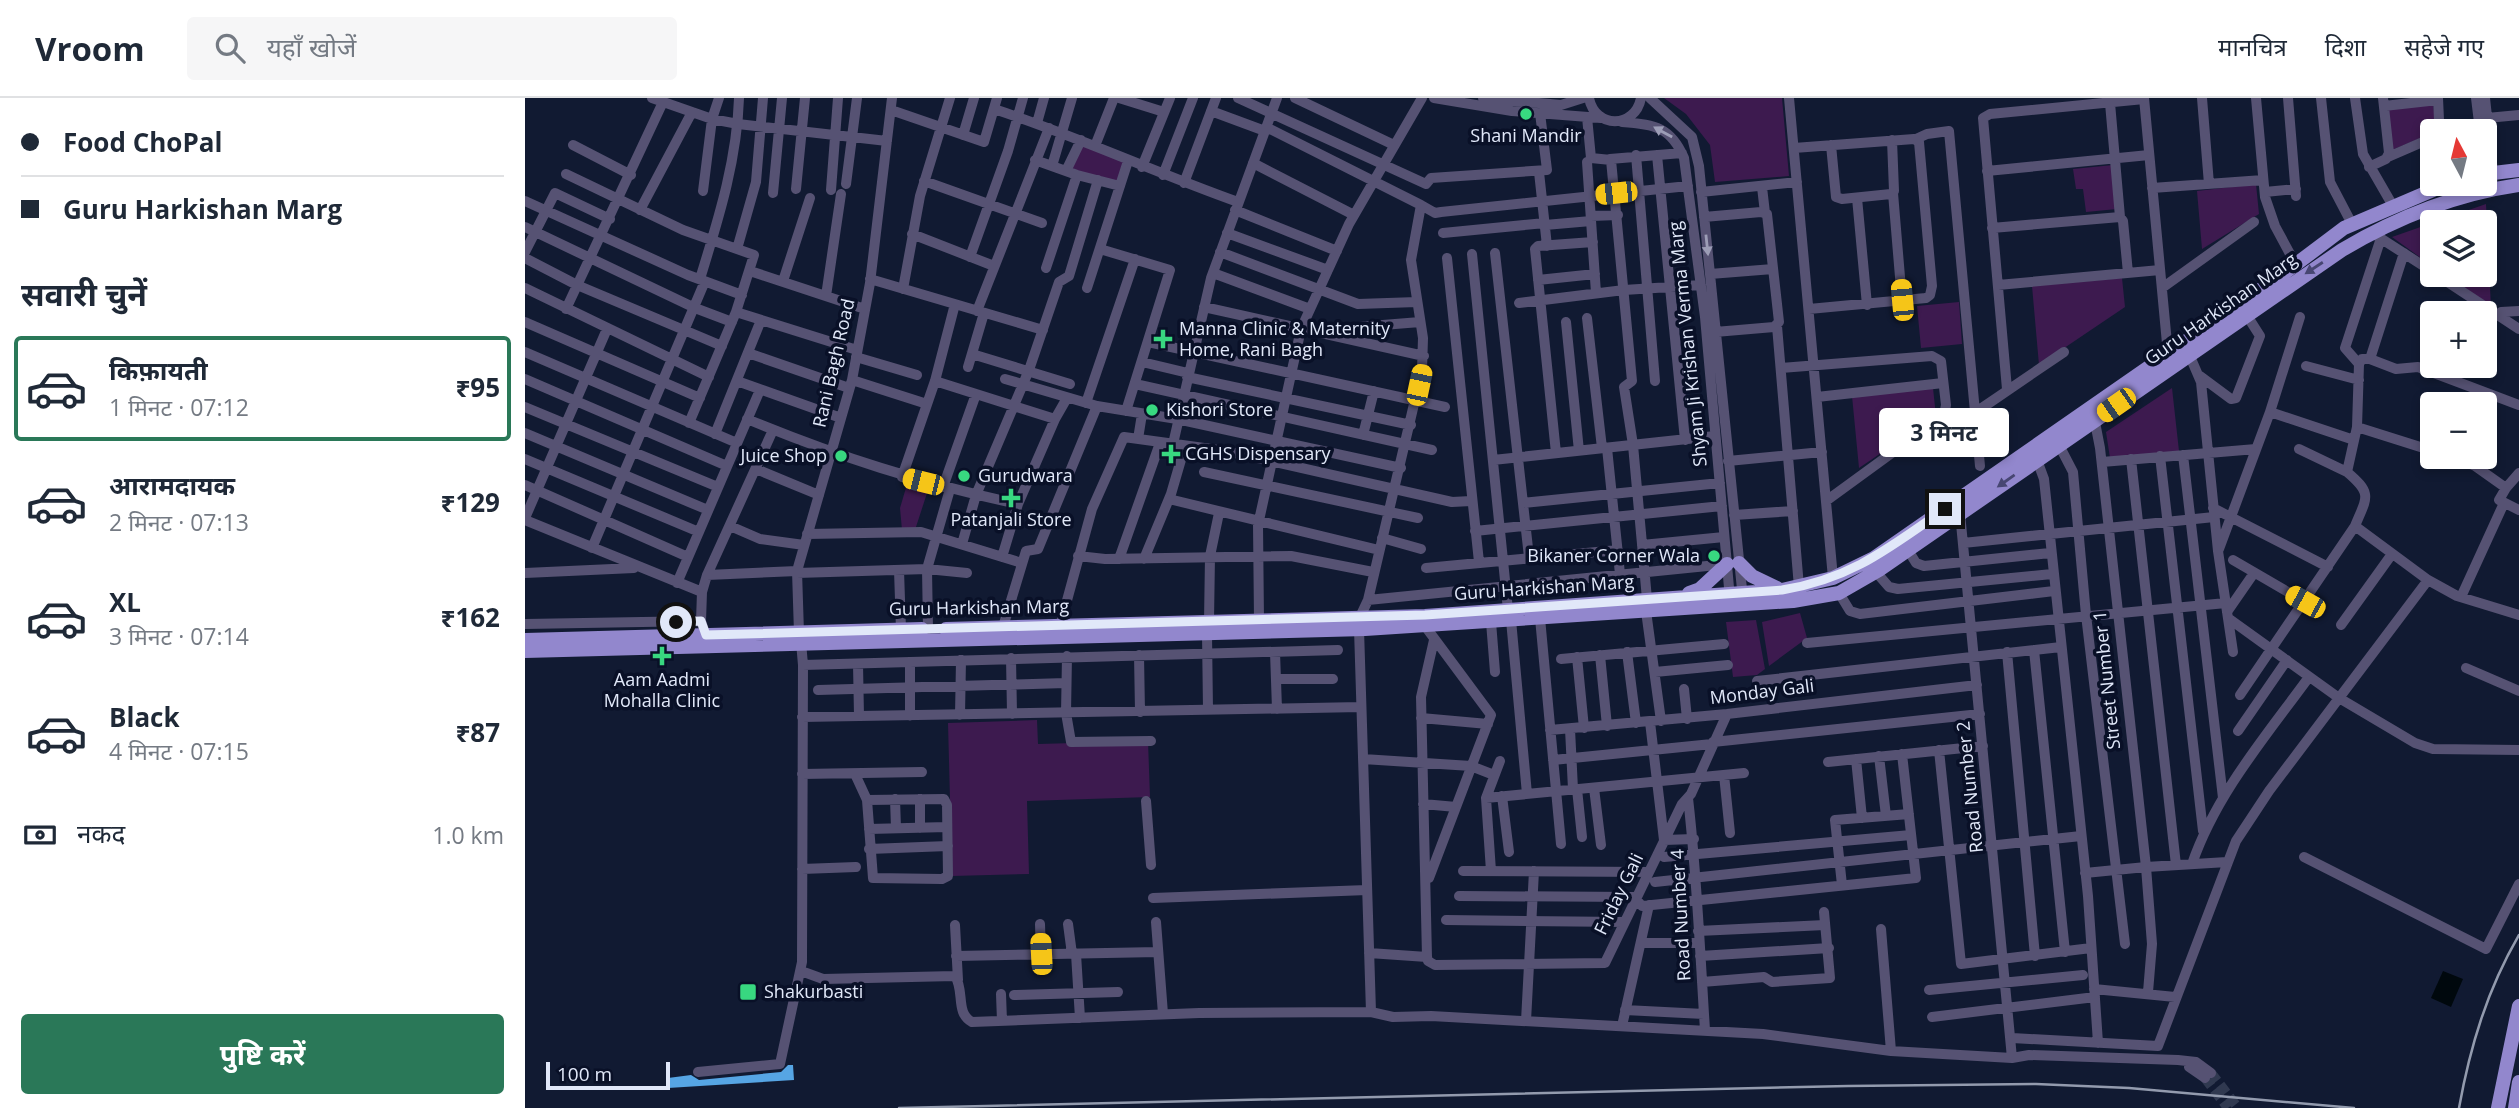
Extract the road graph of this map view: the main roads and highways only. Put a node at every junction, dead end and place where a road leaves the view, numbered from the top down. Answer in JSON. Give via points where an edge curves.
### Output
{"nodes":[{"id":1,"x":2519,"y":170,"type":"edge"},
{"id":2,"x":2497,"y":173,"type":"edge"},
{"id":3,"x":2519,"y":185,"type":"edge"},
{"id":4,"x":2420,"y":195,"type":"edge"},
{"id":5,"x":2093,"y":414,"type":"junction"},
{"id":6,"x":1782,"y":590,"type":"junction"},
{"id":7,"x":1678,"y":597,"type":"junction"},
{"id":8,"x":1737,"y":599,"type":"junction"},
{"id":9,"x":1647,"y":605,"type":"junction"},
{"id":10,"x":1510,"y":615,"type":"junction"},
{"id":11,"x":1357,"y":623,"type":"junction"},
{"id":12,"x":1208,"y":628,"type":"junction"},
{"id":13,"x":705,"y":634,"type":"junction"},
{"id":14,"x":800,"y":638,"type":"junction"},
{"id":15,"x":525,"y":640,"type":"edge"},
{"id":16,"x":525,"y":651,"type":"edge"},
{"id":17,"x":2519,"y":1006,"type":"edge"},
{"id":18,"x":2519,"y":1082,"type":"edge"},
{"id":19,"x":2498,"y":1108,"type":"edge"},
{"id":20,"x":2515,"y":1108,"type":"edge"}],
"edges":[{"from":1,"to":2,"type":"main road"},
{"from":3,"to":5,"type":"main road","name":"Guru Harkishan Marg","one_way":true,"via":[[2449,201],[2377,235]]},
{"from":4,"to":5,"type":"main road","name":"Guru Harkishan Marg","via":[[2353,224],[2168,354]]},
{"from":5,"to":6,"type":"main road","name":"Guru Harkishan Marg","via":[[1874,558],[1833,578]]},
{"from":5,"to":8,"type":"main road","name":"Guru Harkishan Marg","one_way":true,"via":[[2038,460],[1839,593],[1798,600]]},
{"from":6,"to":7,"type":"main road","via":[[1733,563],[1700,589]]},
{"from":6,"to":8,"type":"main road","name":"Guru Harkishan Marg"},
{"from":7,"to":8,"type":"main road","name":"Guru Harkishan Marg"},
{"from":7,"to":9,"type":"main road","name":"Guru Harkishan Marg"},
{"from":8,"to":9,"type":"main road","name":"Guru Harkishan Marg"},
{"from":9,"to":10,"type":"main road","name":"Guru Harkishan Marg"},
{"from":9,"to":10,"type":"main road","name":"Guru Harkishan Marg","via":[[1540,618]]},
{"from":10,"to":11,"type":"main road","name":"Guru Harkishan Marg"},
{"from":10,"to":11,"type":"main road","name":"Guru Harkishan Marg","via":[[1491,622],[1425,626]]},
{"from":11,"to":12,"type":"main road","name":"Guru Harkishan Marg"},
{"from":11,"to":12,"type":"main road","name":"Guru Harkishan Marg","via":[[1259,620]]},
{"from":12,"to":14,"type":"main road","name":"Guru Harkishan Marg"},
{"from":12,"to":14,"type":"main road","name":"Guru Harkishan Marg","via":[[1003,627]]},
{"from":13,"to":14,"type":"main road","name":"Guru Harkishan Marg"},
{"from":13,"to":15,"type":"main road","name":"Guru Harkishan Marg"},
{"from":13,"to":16,"type":"main road","name":"Guru Harkishan Marg"},
{"from":17,"to":19,"type":"main road"},
{"from":18,"to":20,"type":"main road"}]}
